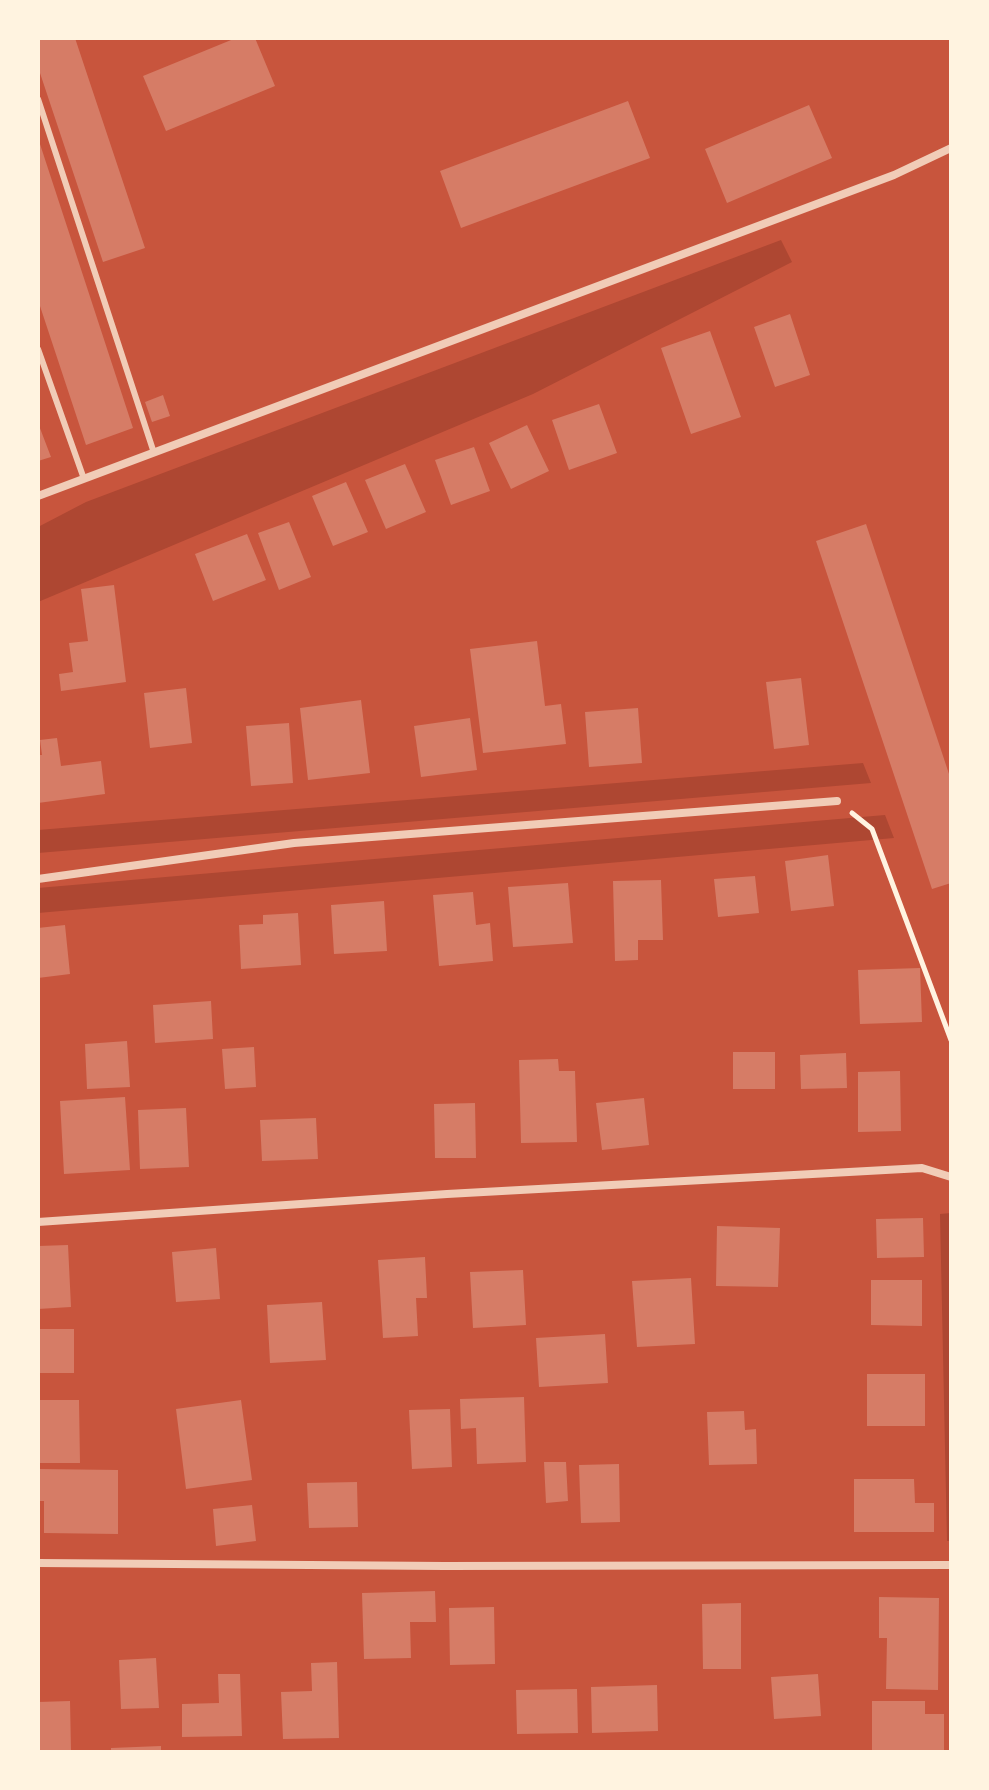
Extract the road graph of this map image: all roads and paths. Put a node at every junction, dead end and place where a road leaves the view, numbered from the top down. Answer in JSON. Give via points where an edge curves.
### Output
{"nodes":[{"id":1,"x":38,"y":99,"type":"edge"},
{"id":2,"x":951,"y":148,"type":"edge"},
{"id":3,"x":38,"y":349,"type":"edge"},
{"id":4,"x":154,"y":453,"type":"junction"},
{"id":5,"x":84,"y":479,"type":"junction"},
{"id":6,"x":38,"y":496,"type":"edge"},
{"id":7,"x":837,"y":801,"type":"joint"},
{"id":8,"x":38,"y":879,"type":"edge"},
{"id":9,"x":951,"y":1040,"type":"edge"},
{"id":10,"x":951,"y":1177,"type":"edge"},
{"id":11,"x":38,"y":1222,"type":"edge"},
{"id":12,"x":38,"y":1563,"type":"edge"},
{"id":13,"x":951,"y":1565,"type":"edge"}],
"edges":[{"from":1,"to":4,"type":"lane"},
{"from":2,"to":4,"type":"street","via":[[894,175]]},
{"from":3,"to":5,"type":"lane"},
{"from":4,"to":5,"type":"street"},
{"from":5,"to":6,"type":"street"},
{"from":7,"to":8,"type":"street","via":[[294,843]]},
{"from":7,"to":9,"type":"path","via":[[872,829]]},
{"from":10,"to":11,"type":"street","via":[[922,1168]]},
{"from":12,"to":13,"type":"street"}]}
